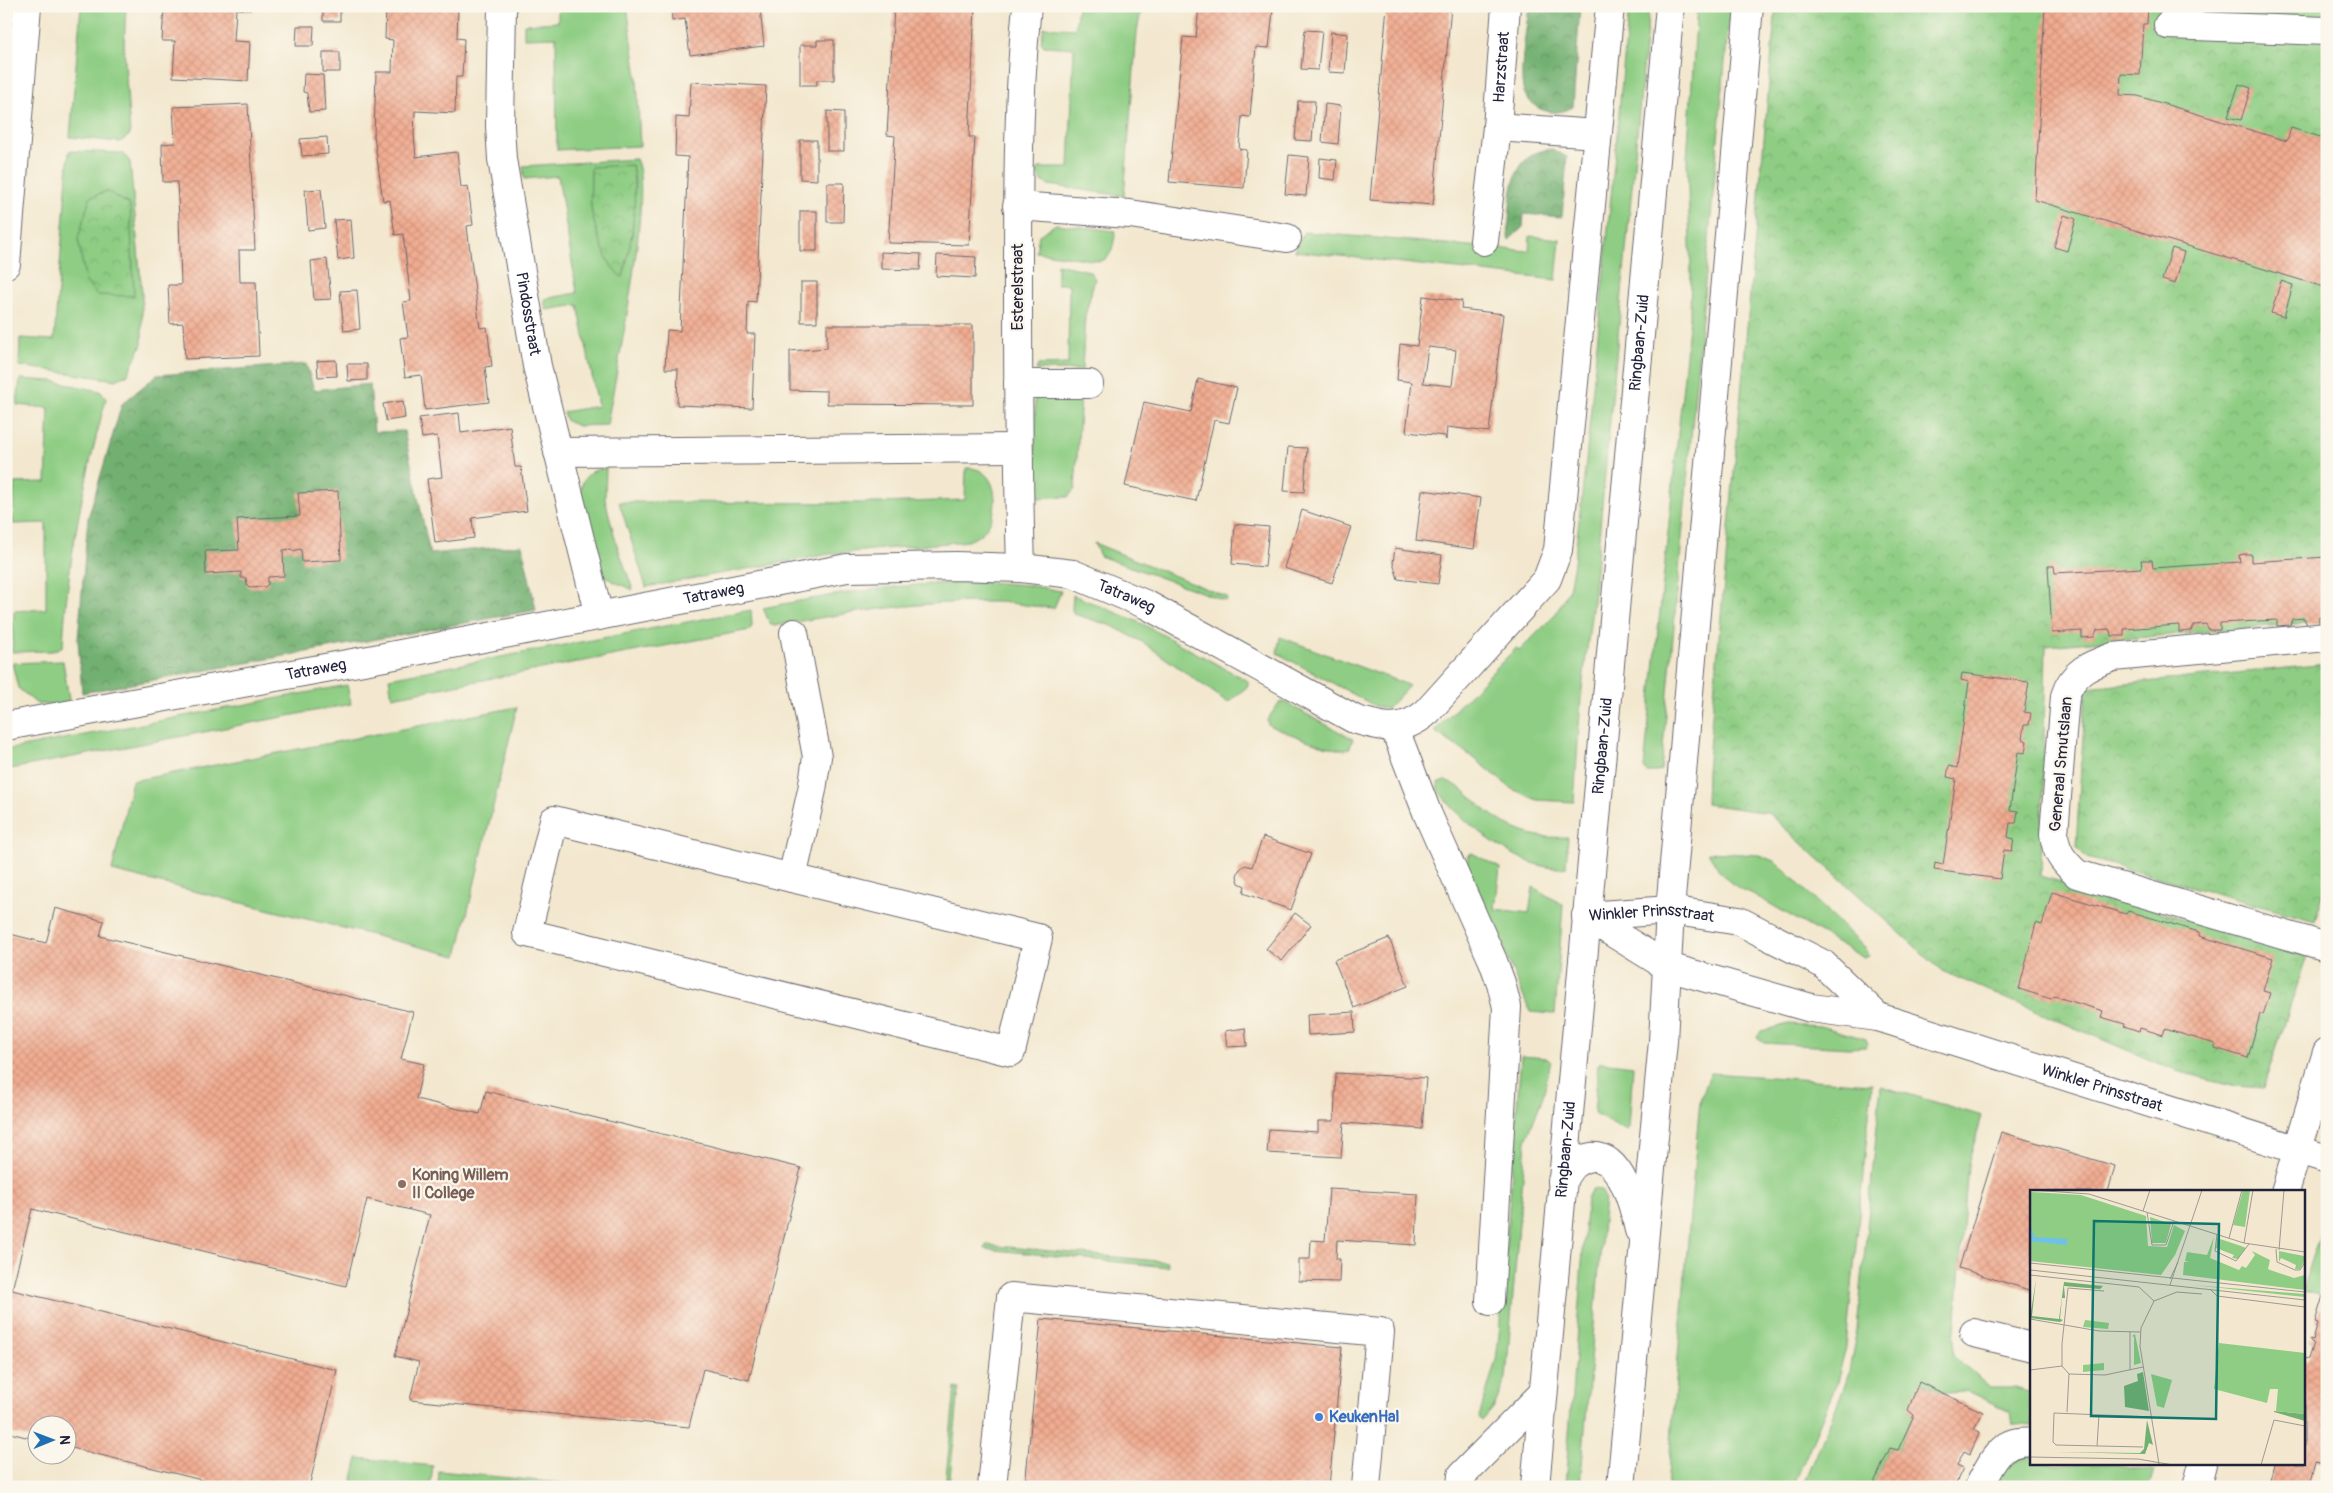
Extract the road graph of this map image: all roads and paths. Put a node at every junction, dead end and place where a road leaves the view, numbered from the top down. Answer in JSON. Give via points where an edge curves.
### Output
{"nodes":[{"id":1,"x":27,"y":6,"type":"edge"},
{"id":2,"x":502,"y":6,"type":"edge"},
{"id":3,"x":1027,"y":6,"type":"edge"},
{"id":4,"x":1506,"y":6,"type":"edge"},
{"id":5,"x":1610,"y":6,"type":"edge"},
{"id":6,"x":1670,"y":6,"type":"edge"},
{"id":7,"x":1750,"y":6,"type":"edge"},
{"id":8,"x":2168,"y":24,"type":"dead end"},
{"id":9,"x":2327,"y":31,"type":"edge"},
{"id":10,"x":13,"y":88,"type":"edge"},
{"id":11,"x":1497,"y":127,"type":"junction"},
{"id":12,"x":1597,"y":134,"type":"junction"},
{"id":13,"x":1017,"y":206,"type":"junction"},
{"id":14,"x":1287,"y":238,"type":"dead end"},
{"id":15,"x":1484,"y":241,"type":"dead end"},
{"id":16,"x":6,"y":264,"type":"edge"},
{"id":17,"x":1018,"y":384,"type":"junction"},
{"id":18,"x":1089,"y":384,"type":"dead end"},
{"id":19,"x":1017,"y":448,"type":"junction"},
{"id":20,"x":558,"y":452,"type":"junction"},
{"id":21,"x":1021,"y":568,"type":"junction"},
{"id":22,"x":598,"y":616,"type":"junction"},
{"id":23,"x":794,"y":633,"type":"dead end"},
{"id":24,"x":2327,"y":638,"type":"edge"},
{"id":25,"x":6,"y":725,"type":"edge"},
{"id":26,"x":1394,"y":727,"type":"junction"},
{"id":27,"x":792,"y":878,"type":"junction"},
{"id":28,"x":1670,"y":910,"type":"junction"},
{"id":29,"x":1586,"y":916,"type":"junction"},
{"id":30,"x":2327,"y":947,"type":"edge"},
{"id":31,"x":1668,"y":967,"type":"junction"},
{"id":32,"x":1878,"y":1017,"type":"junction"},
{"id":33,"x":2327,"y":1052,"type":"edge"},
{"id":34,"x":2296,"y":1149,"type":"junction"},
{"id":35,"x":2327,"y":1159,"type":"edge"},
{"id":36,"x":1562,"y":1181,"type":"junction"},
{"id":37,"x":2286,"y":1190,"type":"edge"},
{"id":38,"x":1642,"y":1243,"type":"junction"},
{"id":39,"x":1490,"y":1301,"type":"dead end"},
{"id":40,"x":1974,"y":1332,"type":"dead end"},
{"id":41,"x":2030,"y":1346,"type":"edge"},
{"id":42,"x":1543,"y":1393,"type":"junction"},
{"id":43,"x":2030,"y":1442,"type":"edge"},
{"id":44,"x":2202,"y":1466,"type":"edge"},
{"id":45,"x":1461,"y":1481,"type":"edge"},
{"id":46,"x":992,"y":1487,"type":"edge"},
{"id":47,"x":1366,"y":1487,"type":"edge"},
{"id":48,"x":1535,"y":1487,"type":"edge"},
{"id":49,"x":1621,"y":1487,"type":"edge"},
{"id":50,"x":1979,"y":1487,"type":"edge"},
{"id":51,"x":2197,"y":1487,"type":"edge"}],
"edges":[{"from":1,"to":10,"type":"street"},
{"from":2,"to":20,"type":"street","name":"Pindosstraat","via":[[502,160],[537,366]]},
{"from":3,"to":13,"type":"street","name":"Esterelstraat","via":[[1020,71]]},
{"from":4,"to":11,"type":"street","name":"Harzstraat"},
{"from":5,"to":12,"type":"street"},
{"from":6,"to":29,"type":"street","name":"Ringbaan-Zuid"},
{"from":7,"to":28,"type":"street"},
{"from":8,"to":9,"type":"street"},
{"from":10,"to":16,"type":"street"},
{"from":11,"to":12,"type":"street","name":"Harzstraat"},
{"from":11,"to":15,"type":"street","name":"Harzstraat"},
{"from":12,"to":26,"type":"street","via":[[1558,550],[1547,580],[1427,712],[1416,722]]},
{"from":13,"to":14,"type":"street","via":[[1130,214]]},
{"from":13,"to":17,"type":"street","name":"Esterelstraat"},
{"from":17,"to":18,"type":"street"},
{"from":17,"to":19,"type":"street","name":"Esterelstraat"},
{"from":19,"to":20,"type":"street"},
{"from":19,"to":21,"type":"street","name":"Esterelstraat"},
{"from":20,"to":22,"type":"street","name":"Pindosstraat"},
{"from":21,"to":22,"type":"street","name":"Tatraweg","via":[[847,568]]},
{"from":21,"to":26,"type":"street","name":"Tatraweg","via":[[1073,574],[1138,601],[1354,719]]},
{"from":22,"to":25,"type":"street","name":"Tatraweg"},
{"from":23,"to":27,"type":"street","via":[[817,758]]},
{"from":24,"to":30,"type":"street","name":"Generaal Smutslaan","via":[[2113,657],[2078,672],[2065,696],[2054,834],[2062,861],[2077,874]]},
{"from":26,"to":39,"type":"street","via":[[1428,815],[1501,983],[1506,1008]]},
{"from":27,"to":27,"type":"street","via":[[554,820],[527,933],[1011,1052],[1038,938]]},
{"from":28,"to":29,"type":"street","name":"Winkler Prinsstraat"},
{"from":28,"to":31,"type":"street"},
{"from":28,"to":32,"type":"street","name":"Winkler Prinsstraat","via":[[1738,921],[1824,964]]},
{"from":29,"to":31,"type":"street","name":"Winkler Prinsstraat"},
{"from":29,"to":36,"type":"street","name":"Ringbaan-Zuid"},
{"from":31,"to":32,"type":"street","name":"Winkler Prinsstraat","via":[[1811,1008]]},
{"from":31,"to":38,"type":"street"},
{"from":32,"to":34,"type":"street","name":"Winkler Prinsstraat"},
{"from":33,"to":34,"type":"street"},
{"from":34,"to":35,"type":"street","name":"Winkler Prinsstraat"},
{"from":34,"to":37,"type":"street"},
{"from":36,"to":38,"type":"street","via":[[1584,1158],[1598,1156],[1611,1164],[1622,1178]]},
{"from":36,"to":42,"type":"street","name":"Ringbaan-Zuid"},
{"from":38,"to":49,"type":"street"},
{"from":40,"to":41,"type":"street"},
{"from":42,"to":45,"type":"street"},
{"from":42,"to":48,"type":"street","name":"Ringbaan-Zuid"},
{"from":43,"to":50,"type":"street","via":[[2017,1442],[1999,1451]]},
{"from":44,"to":51,"type":"street"},
{"from":46,"to":47,"type":"street","via":[[1011,1297],[1380,1332]]}]}
